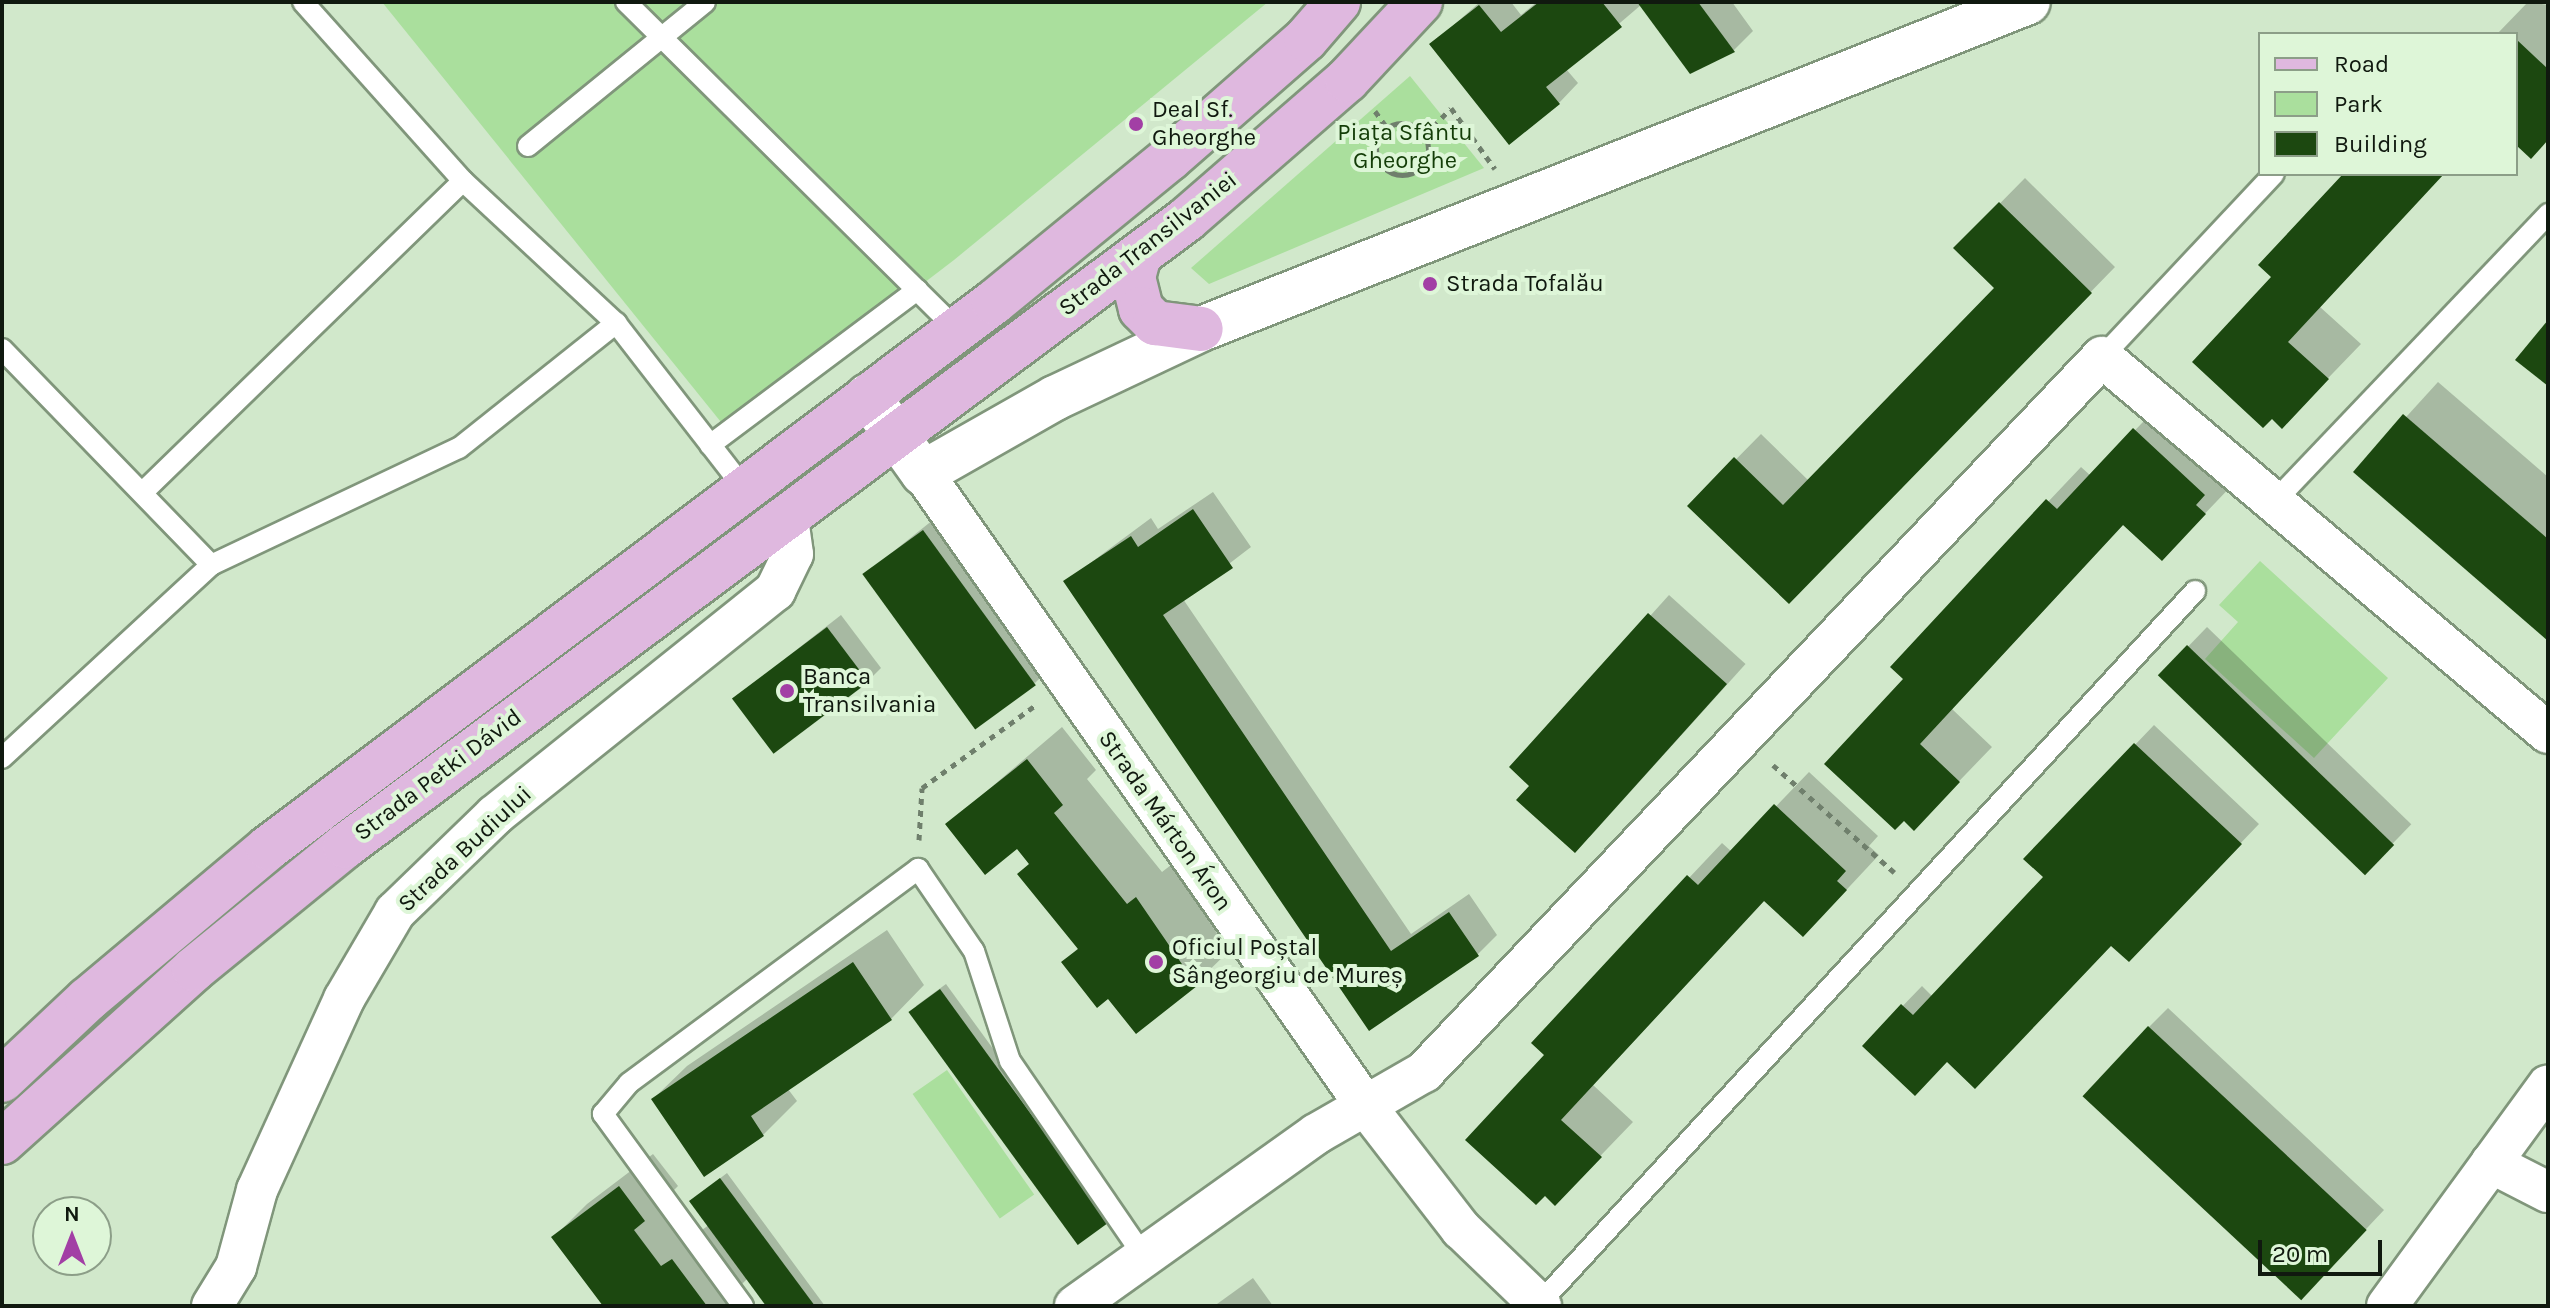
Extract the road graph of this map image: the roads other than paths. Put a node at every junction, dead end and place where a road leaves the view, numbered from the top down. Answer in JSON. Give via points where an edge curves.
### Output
{"nodes":[{"id":1,"x":303,"y":2,"type":"edge"},
{"id":2,"x":626,"y":2,"type":"edge"},
{"id":3,"x":705,"y":2,"type":"edge"},
{"id":4,"x":1338,"y":2,"type":"edge"},
{"id":5,"x":1420,"y":2,"type":"edge"},
{"id":6,"x":2028,"y":2,"type":"edge"},
{"id":7,"x":663,"y":39,"type":"junction"},
{"id":8,"x":528,"y":146,"type":"dead end"},
{"id":9,"x":2272,"y":176,"type":"edge"},
{"id":10,"x":463,"y":181,"type":"junction"},
{"id":11,"x":2548,"y":214,"type":"edge"},
{"id":12,"x":1139,"y":255,"type":"junction"},
{"id":13,"x":917,"y":290,"type":"junction"},
{"id":14,"x":616,"y":323,"type":"junction"},
{"id":15,"x":1201,"y":329,"type":"junction"},
{"id":16,"x":957,"y":330,"type":"junction"},
{"id":17,"x":2,"y":349,"type":"edge"},
{"id":18,"x":2102,"y":357,"type":"junction"},
{"id":19,"x":868,"y":396,"type":"junction"},
{"id":20,"x":895,"y":435,"type":"junction"},
{"id":21,"x":710,"y":445,"type":"junction"},
{"id":22,"x":923,"y":473,"type":"junction"},
{"id":23,"x":744,"y":488,"type":"junction"},
{"id":24,"x":143,"y":492,"type":"junction"},
{"id":25,"x":2274,"y":502,"type":"junction"},
{"id":26,"x":788,"y":518,"type":"junction"},
{"id":27,"x":211,"y":565,"type":"junction"},
{"id":28,"x":2195,"y":591,"type":"dead end"},
{"id":29,"x":2548,"y":733,"type":"edge"},
{"id":30,"x":2,"y":758,"type":"edge"},
{"id":31,"x":2,"y":1080,"type":"edge"},
{"id":32,"x":2548,"y":1085,"type":"edge"},
{"id":33,"x":1365,"y":1105,"type":"junction"},
{"id":34,"x":2,"y":1142,"type":"edge"},
{"id":35,"x":2491,"y":1163,"type":"junction"},
{"id":36,"x":2548,"y":1192,"type":"edge"},
{"id":37,"x":1145,"y":1258,"type":"junction"},
{"id":38,"x":1540,"y":1305,"type":"edge"},
{"id":39,"x":212,"y":1306,"type":"edge"},
{"id":40,"x":743,"y":1306,"type":"edge"},
{"id":41,"x":1075,"y":1306,"type":"edge"},
{"id":42,"x":2387,"y":1306,"type":"edge"}],
"edges":[{"from":1,"to":10,"type":"lane"},
{"from":2,"to":7,"type":"lane"},
{"from":3,"to":7,"type":"lane"},
{"from":4,"to":16,"type":"main road","name":"Strada Transilvaniei","via":[[1306,39],[1169,159]]},
{"from":5,"to":12,"type":"main road","name":"Strada Transilvaniei","via":[[1347,80]]},
{"from":6,"to":15,"type":"street"},
{"from":7,"to":8,"type":"lane"},
{"from":7,"to":13,"type":"lane"},
{"from":9,"to":18,"type":"lane"},
{"from":10,"to":14,"type":"lane"},
{"from":10,"to":24,"type":"lane"},
{"from":11,"to":25,"type":"lane"},
{"from":12,"to":15,"type":"main road","via":[[1133,277],[1141,309],[1155,323]]},
{"from":12,"to":20,"type":"main road","name":"Strada Transilvaniei"},
{"from":13,"to":16,"type":"lane"},
{"from":13,"to":21,"type":"lane"},
{"from":14,"to":21,"type":"lane"},
{"from":14,"to":27,"type":"lane","via":[[459,448]]},
{"from":15,"to":22,"type":"street","via":[[1055,398]]},
{"from":16,"to":19,"type":"main road","name":"Strada Transilvaniei"},
{"from":17,"to":24,"type":"lane"},
{"from":18,"to":25,"type":"street"},
{"from":18,"to":33,"type":"street","via":[[1424,1072]]},
{"from":19,"to":20,"type":"street","name":"Strada Márton Áron"},
{"from":19,"to":23,"type":"main road","name":"Strada Petki Dávid"},
{"from":20,"to":22,"type":"street","name":"Strada Márton Áron"},
{"from":20,"to":26,"type":"main road","name":"Strada Petki Dávid"},
{"from":21,"to":23,"type":"lane"},
{"from":22,"to":33,"type":"street","name":"Strada Márton Áron"},
{"from":23,"to":31,"type":"main road","name":"Strada Petki Dávid","via":[[268,848],[87,1000]]},
{"from":24,"to":27,"type":"lane"},
{"from":25,"to":29,"type":"street"},
{"from":26,"to":34,"type":"main road","name":"Strada Petki Dávid","via":[[345,846],[194,969]]},
{"from":26,"to":39,"type":"street","name":"Strada Budiului","via":[[793,554],[775,591],[495,815],[395,912],[344,999],[257,1190],[236,1267]]},
{"from":27,"to":30,"type":"lane"},
{"from":28,"to":38,"type":"lane"},
{"from":32,"to":35,"type":"street"},
{"from":33,"to":37,"type":"street","via":[[1316,1134]]},
{"from":33,"to":38,"type":"street","name":"Strada Márton Áron","via":[[1461,1229]]},
{"from":35,"to":36,"type":"street"},
{"from":35,"to":42,"type":"street"},
{"from":37,"to":40,"type":"lane","via":[[1010,1061],[974,951],[918,869],[629,1083],[603,1114]]},
{"from":37,"to":41,"type":"street"}]}
